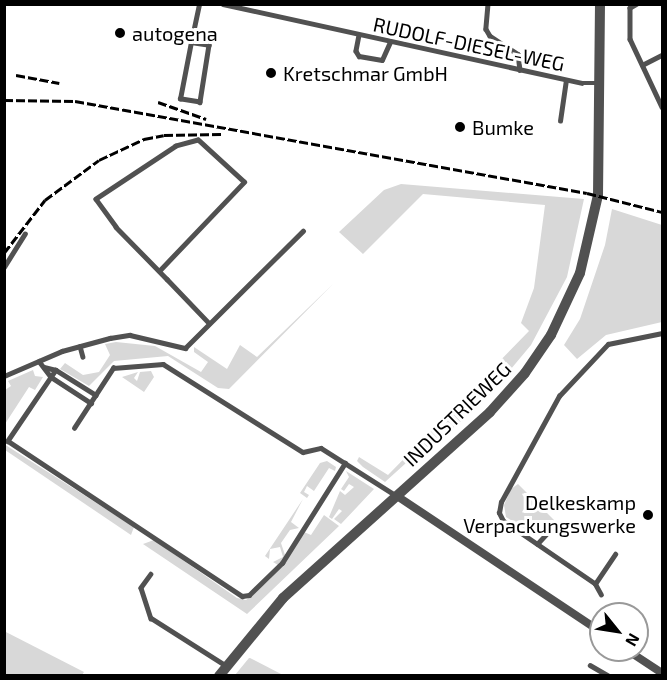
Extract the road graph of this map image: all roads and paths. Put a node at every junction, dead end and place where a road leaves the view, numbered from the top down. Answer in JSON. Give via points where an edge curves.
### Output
{"nodes":[{"id":1,"x":199,"y":4,"type":"edge"},
{"id":2,"x":488,"y":4,"type":"edge"},
{"id":3,"x":600,"y":4,"type":"edge"},
{"id":4,"x":637,"y":4,"type":"edge"},
{"id":5,"x":226,"y":6,"type":"edge"},
{"id":6,"x":630,"y":6,"type":"edge"},
{"id":7,"x":622,"y":14,"type":"dead end"},
{"id":8,"x":630,"y":14,"type":"junction"},
{"id":9,"x":359,"y":36,"type":"junction"},
{"id":10,"x":191,"y":42,"type":"junction"},
{"id":11,"x":390,"y":42,"type":"junction"},
{"id":12,"x":663,"y":55,"type":"edge"},
{"id":13,"x":642,"y":65,"type":"junction"},
{"id":14,"x":520,"y":70,"type":"junction"},
{"id":15,"x":566,"y":80,"type":"junction"},
{"id":16,"x":599,"y":83,"type":"junction"},
{"id":17,"x":663,"y":107,"type":"edge"},
{"id":18,"x":560,"y":121,"type":"dead end"},
{"id":19,"x":303,"y":231,"type":"dead end"},
{"id":20,"x":26,"y":234,"type":"dead end"},
{"id":21,"x":4,"y":267,"type":"edge"},
{"id":22,"x":159,"y":271,"type":"junction"},
{"id":23,"x":209,"y":323,"type":"junction"},
{"id":24,"x":663,"y":333,"type":"edge"},
{"id":25,"x":80,"y":346,"type":"junction"},
{"id":26,"x":83,"y":357,"type":"dead end"},
{"id":27,"x":39,"y":361,"type":"junction"},
{"id":28,"x":44,"y":367,"type":"junction"},
{"id":29,"x":56,"y":370,"type":"junction"},
{"id":30,"x":4,"y":376,"type":"edge"},
{"id":31,"x":51,"y":377,"type":"junction"},
{"id":32,"x":96,"y":395,"type":"junction"},
{"id":33,"x":90,"y":403,"type":"junction"},
{"id":34,"x":74,"y":428,"type":"dead end"},
{"id":35,"x":345,"y":463,"type":"junction"},
{"id":36,"x":397,"y":496,"type":"junction"},
{"id":37,"x":548,"y":532,"type":"dead end"},
{"id":38,"x":537,"y":544,"type":"junction"},
{"id":39,"x":615,"y":554,"type":"dead end"},
{"id":40,"x":151,"y":573,"type":"dead end"},
{"id":41,"x":595,"y":584,"type":"junction"},
{"id":42,"x":601,"y":595,"type":"dead end"},
{"id":43,"x":589,"y":624,"type":"edge"},
{"id":44,"x":646,"y":662,"type":"edge"},
{"id":45,"x":590,"y":665,"type":"dead end"},
{"id":46,"x":225,"y":666,"type":"junction"},
{"id":47,"x":663,"y":673,"type":"edge"},
{"id":48,"x":219,"y":675,"type":"edge"},
{"id":49,"x":609,"y":675,"type":"edge"}],
"edges":[{"from":1,"to":10,"type":"lane"},
{"from":2,"to":14,"type":"lane","via":[[486,28],[490,36],[518,54]]},
{"from":3,"to":16,"type":"street","name":"INDUSTRIEWEG"},
{"from":4,"to":6,"type":"lane"},
{"from":5,"to":9,"type":"lane","name":"RUDOLF-DIESEL-WEG"},
{"from":6,"to":8,"type":"lane"},
{"from":7,"to":8,"type":"lane"},
{"from":8,"to":13,"type":"lane","via":[[630,39]]},
{"from":9,"to":11,"type":"lane","name":"RUDOLF-DIESEL-WEG"},
{"from":9,"to":11,"type":"lane","via":[[359,56],[382,60]]},
{"from":10,"to":10,"type":"lane","via":[[180,99],[200,102],[209,45]]},
{"from":11,"to":14,"type":"lane","name":"RUDOLF-DIESEL-WEG"},
{"from":12,"to":13,"type":"lane"},
{"from":13,"to":17,"type":"lane"},
{"from":14,"to":15,"type":"lane","name":"RUDOLF-DIESEL-WEG"},
{"from":15,"to":16,"type":"lane","name":"RUDOLF-DIESEL-WEG"},
{"from":15,"to":18,"type":"lane"},
{"from":16,"to":36,"type":"street","name":"INDUSTRIEWEG","via":[[598,195],[580,273],[563,313],[516,385]]},
{"from":19,"to":23,"type":"lane"},
{"from":20,"to":21,"type":"lane"},
{"from":22,"to":22,"type":"lane","via":[[116,227],[96,199],[176,146],[198,140],[244,182]]},
{"from":22,"to":23,"type":"lane"},
{"from":23,"to":25,"type":"lane","via":[[190,345],[178,348],[130,336]]},
{"from":24,"to":38,"type":"lane","via":[[608,344],[559,396],[501,502],[499,513],[503,521]]},
{"from":25,"to":26,"type":"lane"},
{"from":25,"to":27,"type":"lane"},
{"from":27,"to":28,"type":"lane"},
{"from":27,"to":30,"type":"lane"},
{"from":28,"to":29,"type":"lane"},
{"from":28,"to":31,"type":"lane"},
{"from":29,"to":31,"type":"lane"},
{"from":29,"to":32,"type":"lane"},
{"from":31,"to":33,"type":"lane"},
{"from":31,"to":35,"type":"lane","via":[[8,441],[242,596],[249,595],[282,563]]},
{"from":32,"to":33,"type":"lane"},
{"from":32,"to":35,"type":"lane","via":[[113,368],[163,364],[303,452],[321,448]]},
{"from":33,"to":34,"type":"lane"},
{"from":35,"to":36,"type":"lane"},
{"from":36,"to":43,"type":"street"},
{"from":36,"to":46,"type":"street","name":"INDUSTRIEWEG","via":[[282,598]]},
{"from":37,"to":38,"type":"lane"},
{"from":38,"to":41,"type":"lane"},
{"from":39,"to":41,"type":"lane"},
{"from":40,"to":46,"type":"lane","via":[[141,588],[151,618]]},
{"from":41,"to":42,"type":"lane"},
{"from":44,"to":47,"type":"street"},
{"from":45,"to":49,"type":"lane"},
{"from":46,"to":48,"type":"street","name":"INDUSTRIEWEG"}]}
